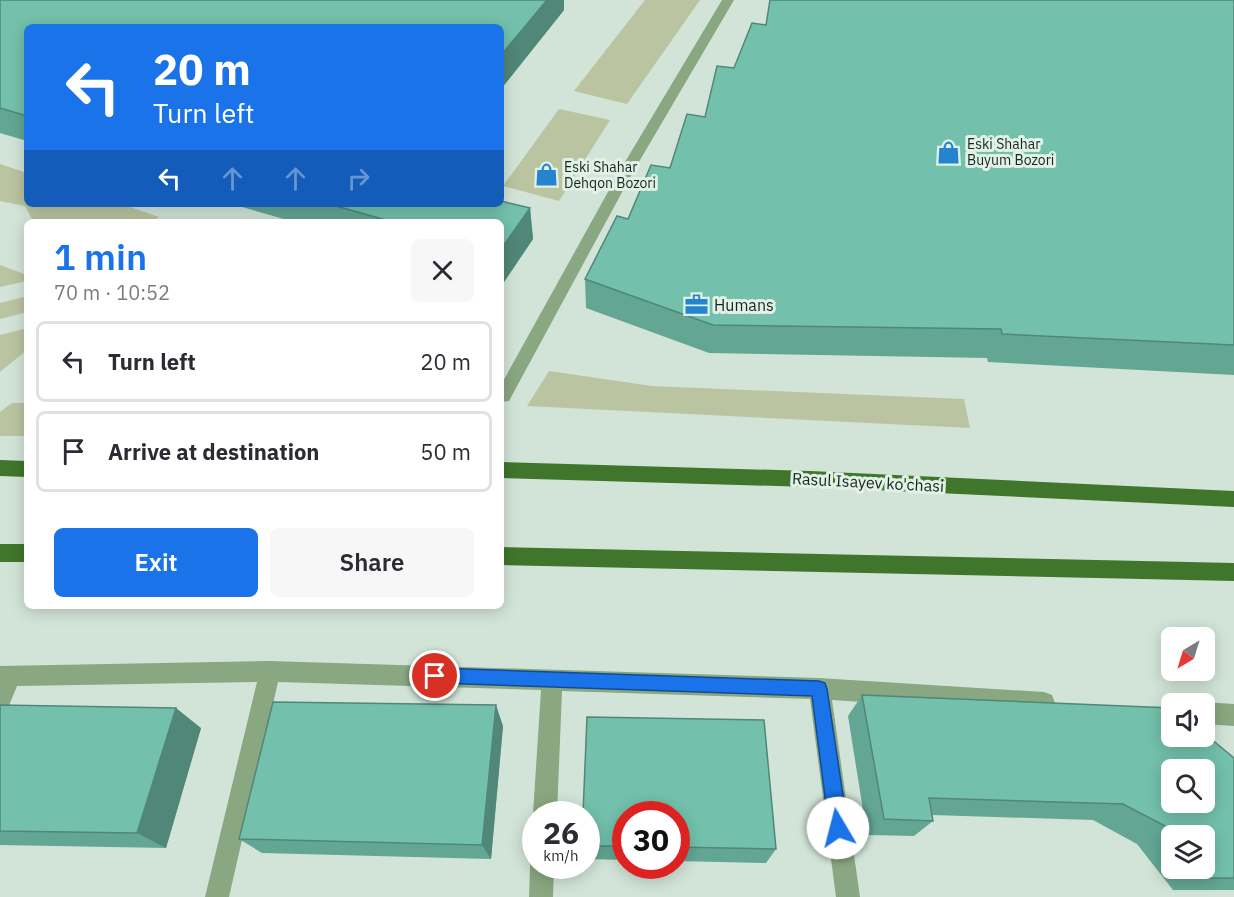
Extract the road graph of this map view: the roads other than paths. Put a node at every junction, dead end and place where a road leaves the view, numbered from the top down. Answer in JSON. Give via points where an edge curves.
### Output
{"nodes":[{"id":1,"x":728,"y":0,"type":"edge"},
{"id":2,"x":504,"y":394,"type":"edge"},
{"id":3,"x":0,"y":468,"type":"edge"},
{"id":4,"x":24,"y":469,"type":"edge"},
{"id":5,"x":504,"y":470,"type":"edge"},
{"id":6,"x":1234,"y":499,"type":"edge"},
{"id":7,"x":0,"y":553,"type":"edge"},
{"id":8,"x":24,"y":553,"type":"edge"},
{"id":9,"x":504,"y":556,"type":"edge"},
{"id":10,"x":1234,"y":572,"type":"edge"},
{"id":11,"x":270,"y":671,"type":"junction"},
{"id":12,"x":5,"y":676,"type":"edge"},
{"id":13,"x":552,"y":679,"type":"junction"},
{"id":14,"x":819,"y":689,"type":"junction"},
{"id":15,"x":0,"y":700,"type":"edge"},
{"id":16,"x":1066,"y":704,"type":"edge"},
{"id":17,"x":1215,"y":714,"type":"edge"},
{"id":18,"x":1234,"y":715,"type":"edge"},
{"id":19,"x":546,"y":801,"type":"edge"},
{"id":20,"x":542,"y":879,"type":"edge"},
{"id":21,"x":217,"y":897,"type":"edge"},
{"id":22,"x":541,"y":897,"type":"edge"},
{"id":23,"x":848,"y":897,"type":"edge"}],
"edges":[{"from":1,"to":2,"type":"street","via":[[626,172]]},
{"from":3,"to":4,"type":"main road"},
{"from":5,"to":6,"type":"main road","name":"Rasul Isayev ko'chasi","via":[[821,479]]},
{"from":7,"to":8,"type":"main road"},
{"from":9,"to":10,"type":"main road"},
{"from":11,"to":12,"type":"street"},
{"from":11,"to":13,"type":"street"},
{"from":11,"to":21,"type":"street"},
{"from":12,"to":15,"type":"street"},
{"from":13,"to":14,"type":"street"},
{"from":13,"to":19,"type":"street"},
{"from":14,"to":16,"type":"street"},
{"from":14,"to":23,"type":"street"},
{"from":17,"to":18,"type":"street"},
{"from":20,"to":22,"type":"street"}]}
